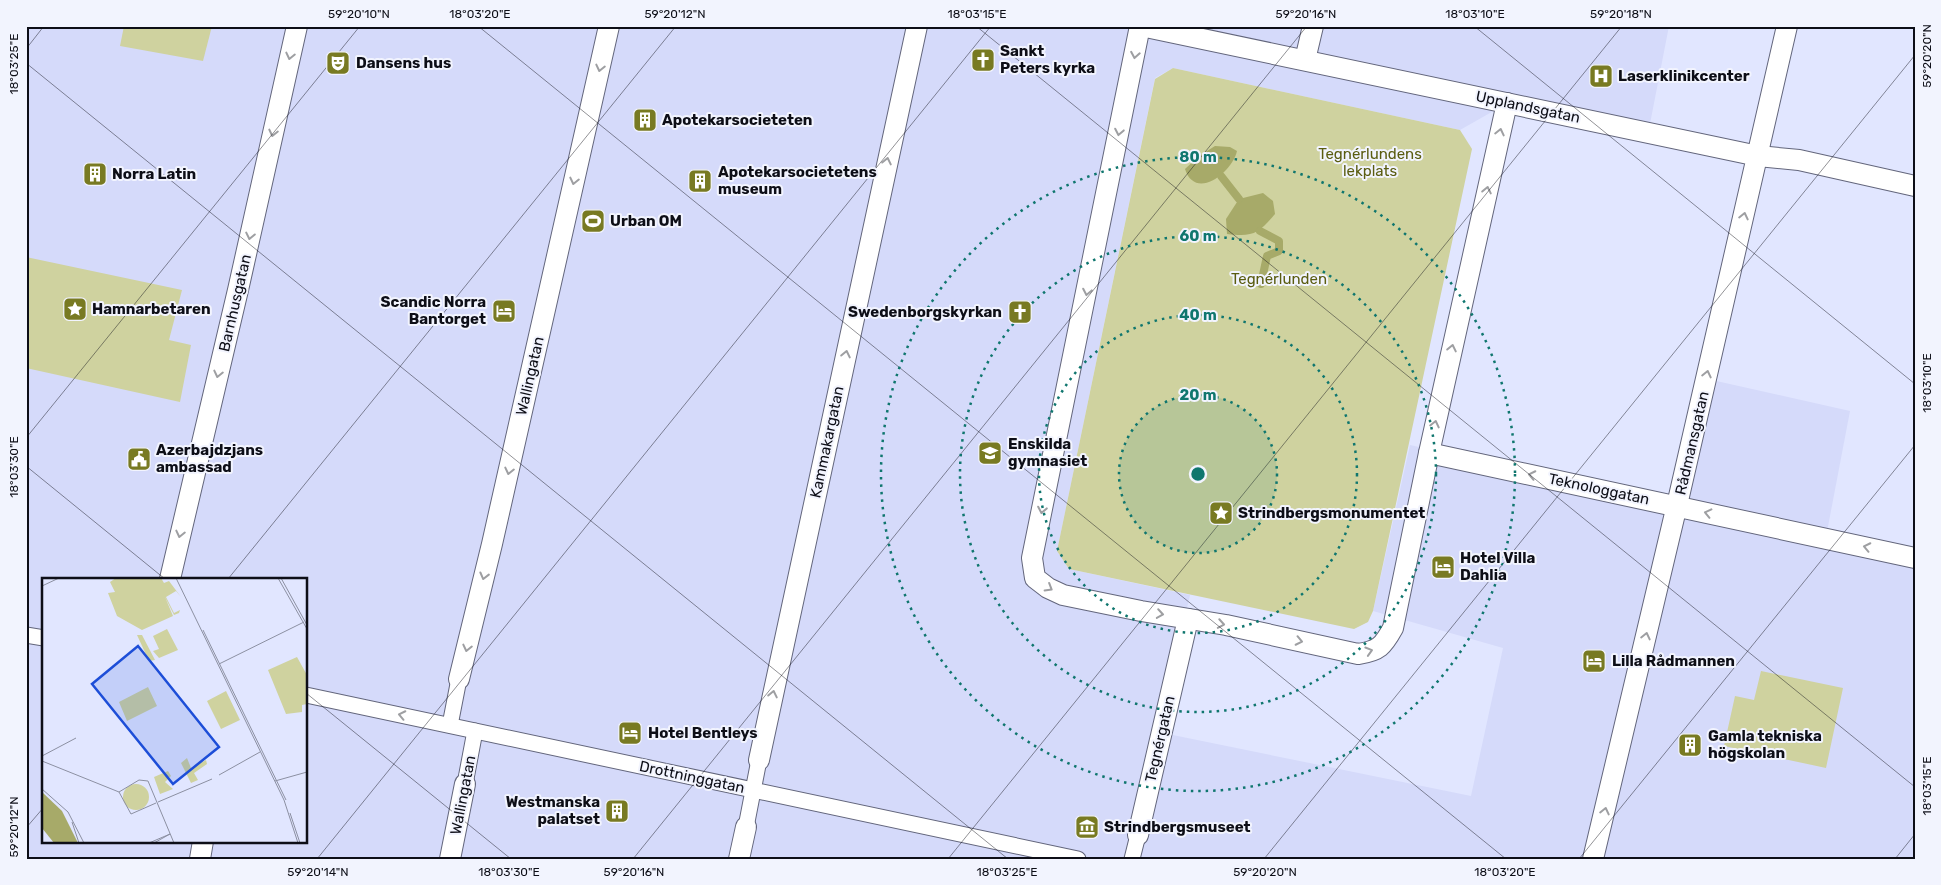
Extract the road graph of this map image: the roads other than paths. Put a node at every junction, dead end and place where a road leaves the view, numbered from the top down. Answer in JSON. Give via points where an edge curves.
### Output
{"nodes":[{"id":1,"x":297,"y":26,"type":"edge"},
{"id":2,"x":609,"y":26,"type":"edge"},
{"id":3,"x":917,"y":26,"type":"edge"},
{"id":4,"x":1140,"y":26,"type":"edge"},
{"id":5,"x":1313,"y":26,"type":"edge"},
{"id":6,"x":1787,"y":26,"type":"edge"},
{"id":7,"x":1305,"y":60,"type":"junction"},
{"id":8,"x":1507,"y":103,"type":"junction"},
{"id":9,"x":1758,"y":156,"type":"junction"},
{"id":10,"x":1915,"y":186,"type":"edge"},
{"id":11,"x":1429,"y":453,"type":"junction"},
{"id":12,"x":1677,"y":506,"type":"junction"},
{"id":13,"x":1915,"y":558,"type":"edge"},
{"id":14,"x":170,"y":578,"type":"edge"},
{"id":15,"x":1188,"y":619,"type":"junction"},
{"id":16,"x":26,"y":635,"type":"edge"},
{"id":17,"x":42,"y":638,"type":"edge"},
{"id":18,"x":460,"y":679,"type":"joint"},
{"id":19,"x":308,"y":695,"type":"edge"},
{"id":20,"x":450,"y":726,"type":"junction"},
{"id":21,"x":475,"y":731,"type":"junction"},
{"id":22,"x":759,"y":760,"type":"joint"},
{"id":23,"x":465,"y":784,"type":"joint"},
{"id":24,"x":753,"y":790,"type":"junction"},
{"id":25,"x":746,"y":827,"type":"joint"},
{"id":26,"x":1138,"y":835,"type":"joint"},
{"id":27,"x":203,"y":842,"type":"edge"},
{"id":28,"x":200,"y":859,"type":"edge"},
{"id":29,"x":450,"y":859,"type":"edge"},
{"id":30,"x":739,"y":859,"type":"edge"},
{"id":31,"x":1078,"y":859,"type":"edge"},
{"id":32,"x":1132,"y":859,"type":"edge"},
{"id":33,"x":1594,"y":859,"type":"edge"}],
"edges":[{"from":1,"to":14,"type":"street","name":"Barnhusgatan","one_way":true},
{"from":2,"to":18,"type":"street","name":"Wallingatan","one_way":true},
{"from":22,"to":3,"type":"street","name":"Kammakargatan","one_way":true},
{"from":4,"to":7,"type":"street","name":"Upplandsgatan"},
{"from":4,"to":15,"type":"street","one_way":true,"via":[[1032,558],[1034,578],[1063,595]]},
{"from":5,"to":7,"type":"street"},
{"from":6,"to":9,"type":"street","name":"Rådmansgatan"},
{"from":7,"to":8,"type":"street","name":"Upplandsgatan"},
{"from":8,"to":9,"type":"street","name":"Upplandsgatan"},
{"from":11,"to":8,"type":"street","one_way":true},
{"from":9,"to":10,"type":"street","name":"Upplandsgatan","via":[[1799,160]]},
{"from":12,"to":9,"type":"street","name":"Rådmansgatan","one_way":true},
{"from":12,"to":11,"type":"street","name":"Teknologgatan","one_way":true},
{"from":15,"to":11,"type":"street","one_way":true,"via":[[1358,654],[1373,652],[1384,644],[1393,628]]},
{"from":13,"to":12,"type":"street","name":"Teknologgatan","one_way":true},
{"from":33,"to":12,"type":"street","name":"Rådmansgatan","one_way":true},
{"from":15,"to":26,"type":"street","name":"Tegnérgatan"},
{"from":16,"to":17,"type":"street"},
{"from":18,"to":20,"type":"street","name":"Wallingatan"},
{"from":20,"to":19,"type":"street","name":"Drottninggatan","one_way":true},
{"from":20,"to":21,"type":"street","name":"Drottninggatan"},
{"from":21,"to":23,"type":"street","name":"Wallingatan"},
{"from":21,"to":24,"type":"street","name":"Drottninggatan"},
{"from":22,"to":24,"type":"street","name":"Kammakargatan"},
{"from":23,"to":29,"type":"street","name":"Wallingatan"},
{"from":24,"to":25,"type":"street","name":"Kammakargatan"},
{"from":24,"to":31,"type":"street","name":"Drottninggatan"},
{"from":25,"to":30,"type":"street","name":"Kammakargatan"},
{"from":26,"to":32,"type":"street","name":"Tegnérgatan"},
{"from":27,"to":28,"type":"street"}]}
